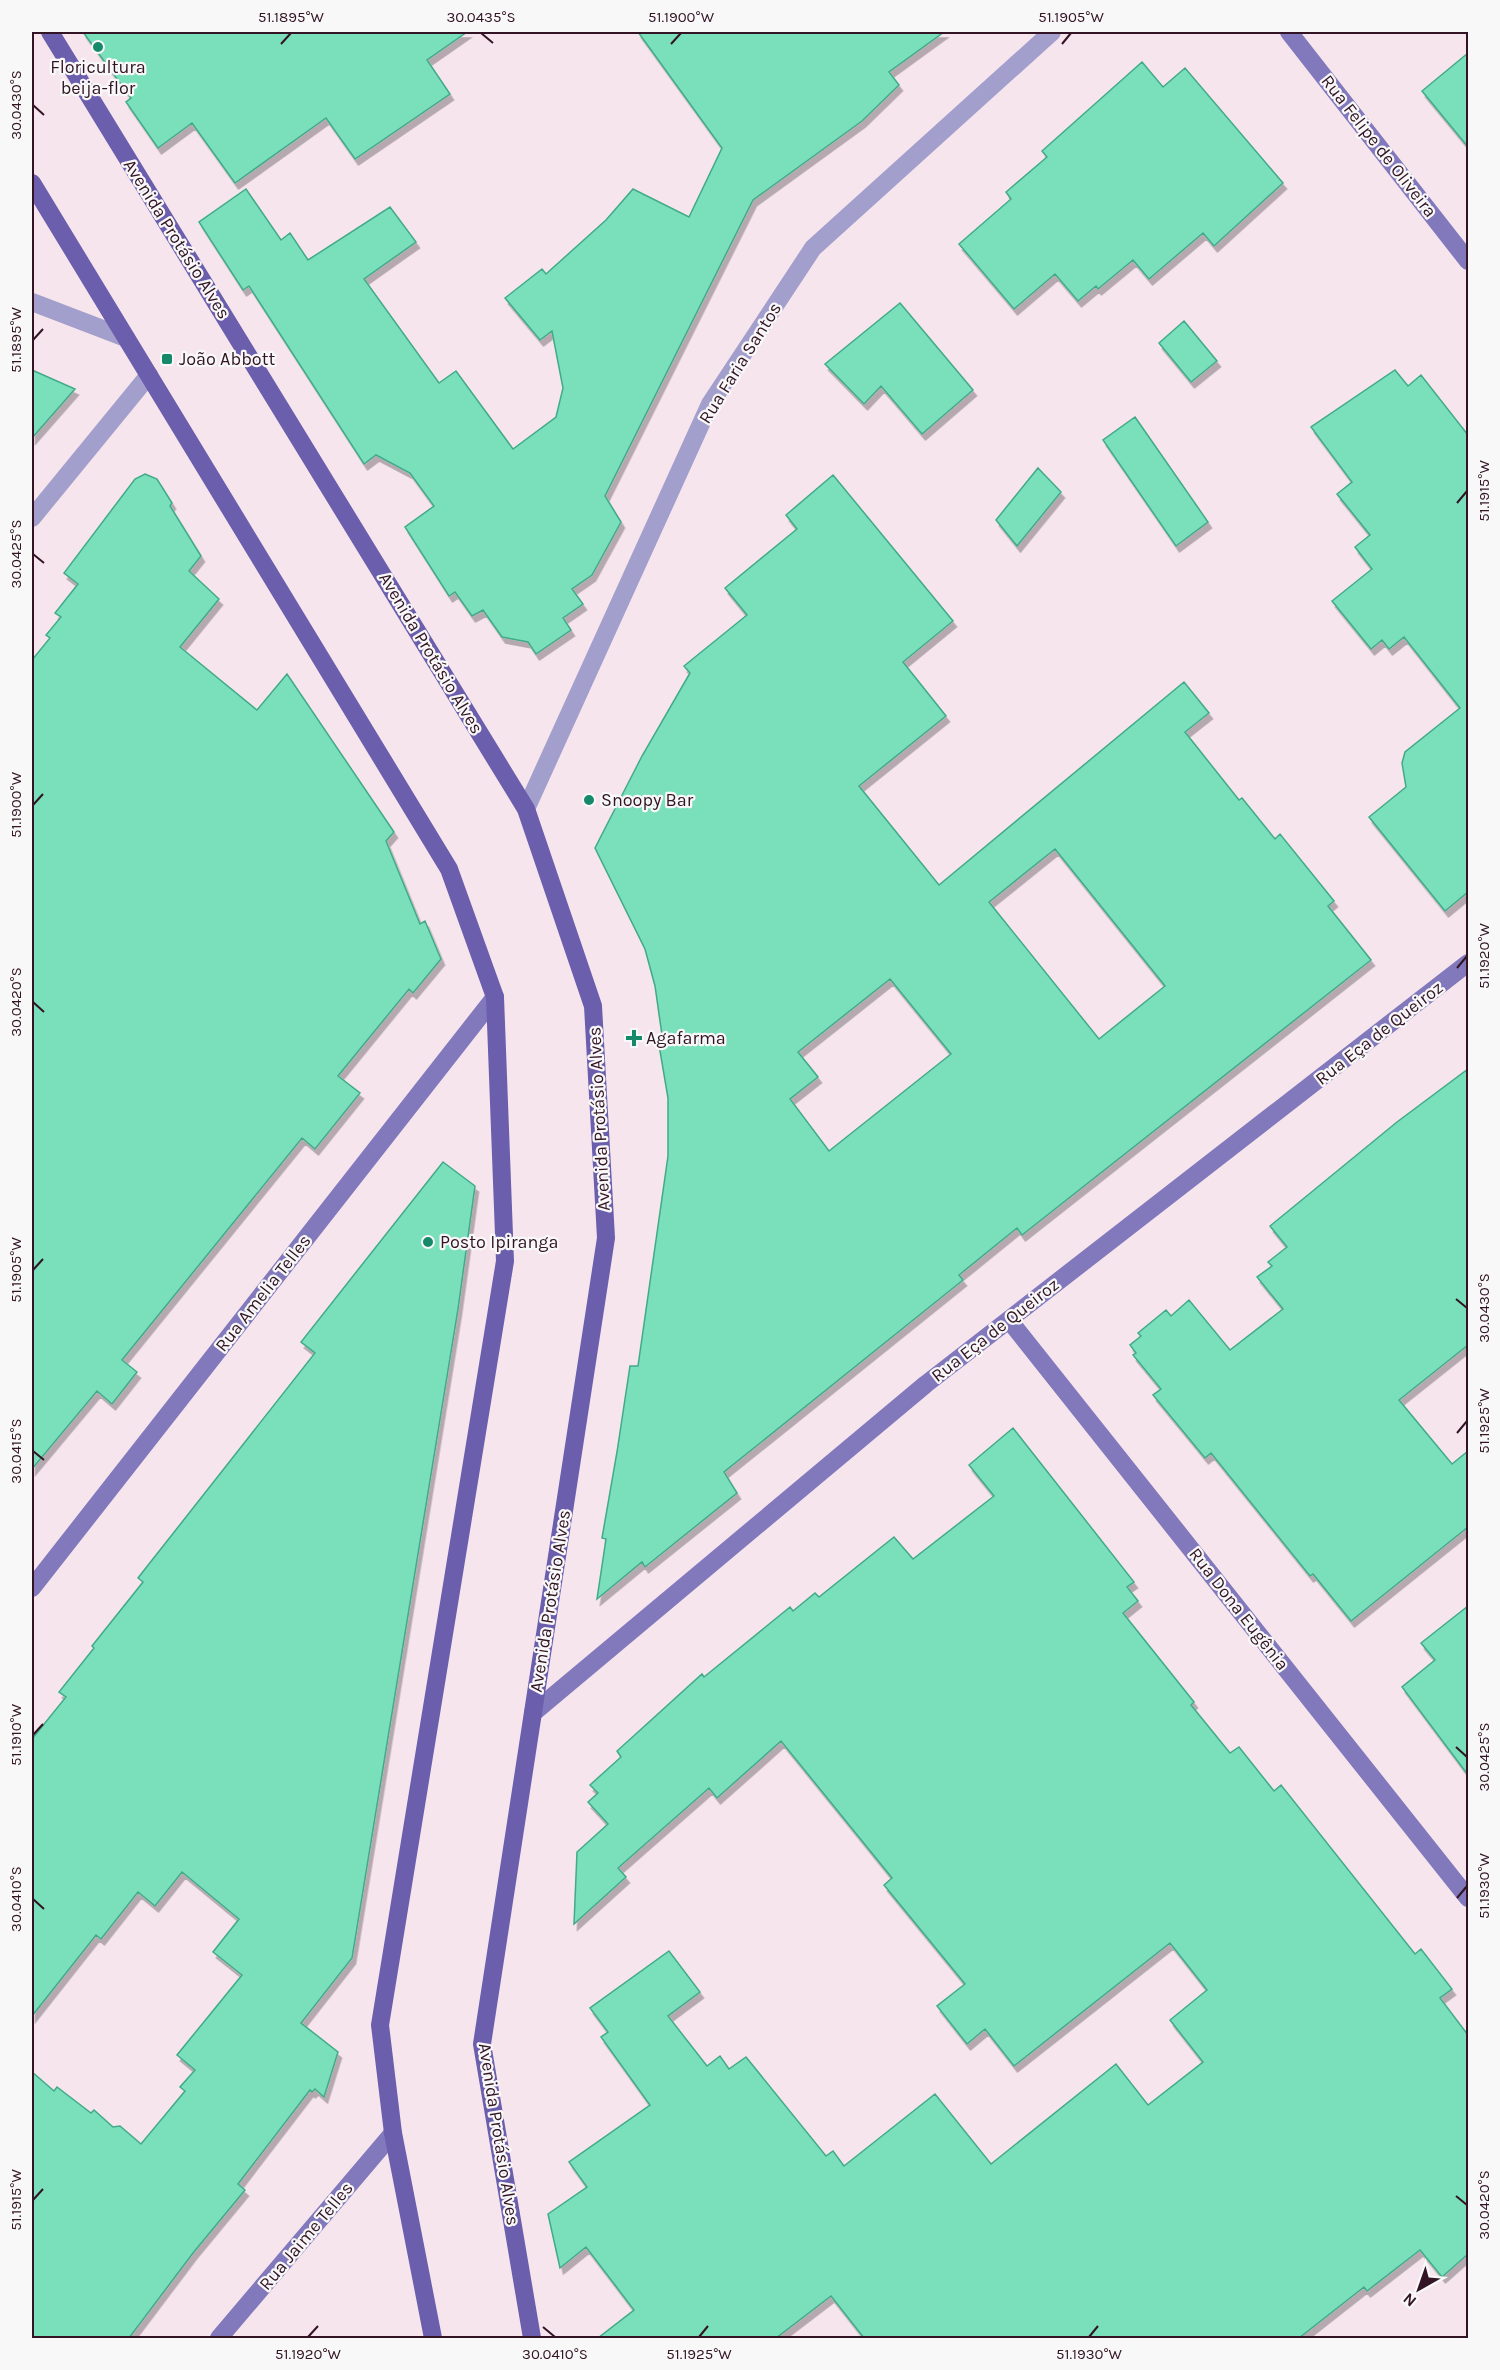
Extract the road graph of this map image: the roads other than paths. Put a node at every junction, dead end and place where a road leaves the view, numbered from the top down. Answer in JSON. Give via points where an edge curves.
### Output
{"nodes":[{"id":1,"x":50,"y":32,"type":"edge"},
{"id":2,"x":1052,"y":32,"type":"edge"},
{"id":3,"x":1289,"y":32,"type":"edge"},
{"id":4,"x":32,"y":183,"type":"edge"},
{"id":5,"x":1468,"y":261,"type":"edge"},
{"id":6,"x":32,"y":302,"type":"edge"},
{"id":7,"x":126,"y":338,"type":"junction"},
{"id":8,"x":149,"y":375,"type":"junction"},
{"id":9,"x":32,"y":518,"type":"edge"},
{"id":10,"x":526,"y":809,"type":"junction"},
{"id":11,"x":1468,"y":963,"type":"edge"},
{"id":12,"x":495,"y":997,"type":"junction"},
{"id":13,"x":1009,"y":1320,"type":"junction"},
{"id":14,"x":32,"y":1588,"type":"edge"},
{"id":15,"x":533,"y":1713,"type":"junction"},
{"id":16,"x":1468,"y":1898,"type":"edge"},
{"id":17,"x":393,"y":2133,"type":"junction"},
{"id":18,"x":219,"y":2338,"type":"edge"},
{"id":19,"x":433,"y":2338,"type":"edge"},
{"id":20,"x":532,"y":2338,"type":"edge"}],
"edges":[{"from":1,"to":10,"type":"main road","name":"Avenida Protásio Alves"},
{"from":2,"to":10,"type":"street","name":"Rua Faria Santos","via":[[813,248],[710,404]]},
{"from":3,"to":5,"type":"street","name":"Rua Felipe de Oliveira"},
{"from":4,"to":7,"type":"main road"},
{"from":6,"to":7,"type":"street"},
{"from":7,"to":8,"type":"main road"},
{"from":8,"to":9,"type":"street"},
{"from":8,"to":12,"type":"main road","via":[[449,869]]},
{"from":10,"to":15,"type":"main road","name":"Avenida Protásio Alves","via":[[593,1006],[606,1238]]},
{"from":11,"to":13,"type":"street","name":"Rua Eça de Queiroz"},
{"from":12,"to":14,"type":"street","name":"Rua Amelia Telles"},
{"from":12,"to":17,"type":"main road","via":[[505,1261],[380,2025]]},
{"from":13,"to":15,"type":"street","name":"Rua Eça de Queiroz","via":[[926,1384]]},
{"from":13,"to":16,"type":"street","name":"Rua Dona Eugênia"},
{"from":15,"to":20,"type":"main road","name":"Avenida Protásio Alves","via":[[482,2044]]},
{"from":17,"to":18,"type":"street","name":"Rua Jaime Telles"},
{"from":17,"to":19,"type":"main road"}]}
